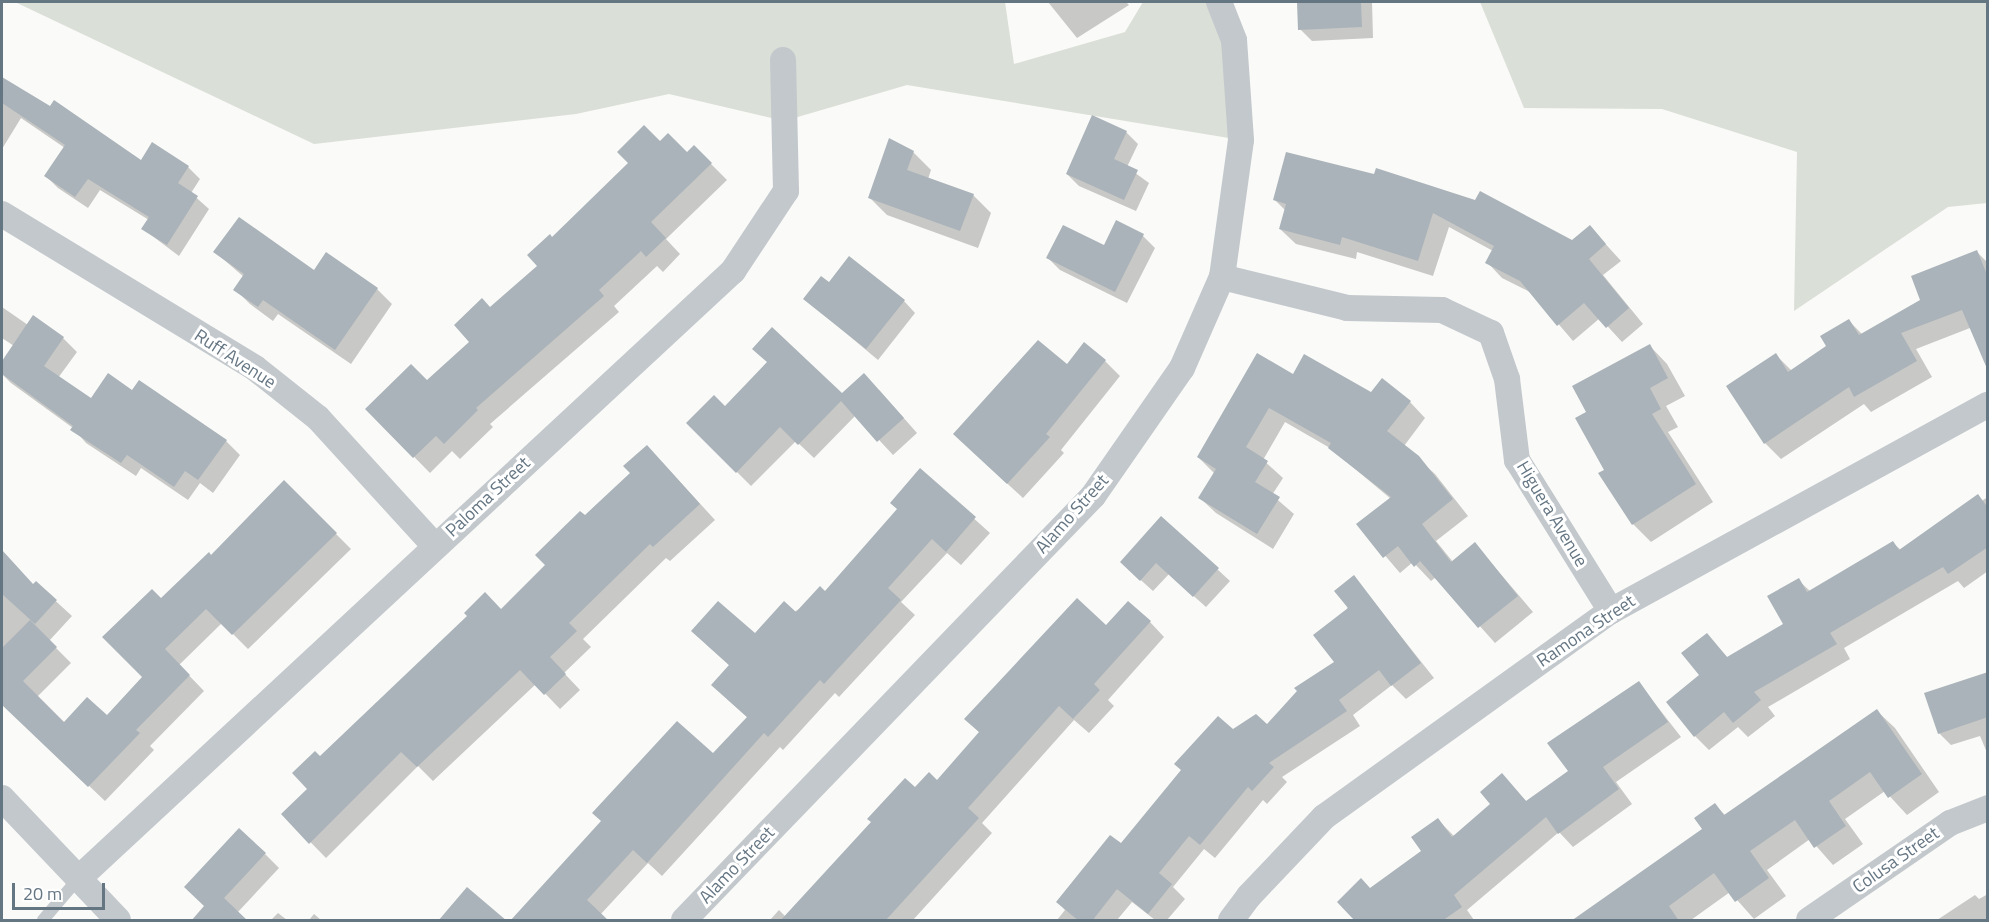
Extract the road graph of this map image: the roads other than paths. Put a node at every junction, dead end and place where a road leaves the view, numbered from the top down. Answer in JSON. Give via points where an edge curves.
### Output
{"nodes":[{"id":1,"x":1220,"y":2,"type":"edge"},
{"id":2,"x":783,"y":60,"type":"dead end"},
{"id":3,"x":2,"y":214,"type":"edge"},
{"id":4,"x":1222,"y":277,"type":"junction"},
{"id":5,"x":1988,"y":405,"type":"edge"},
{"id":6,"x":435,"y":546,"type":"junction"},
{"id":7,"x":1611,"y":610,"type":"junction"},
{"id":8,"x":2,"y":798,"type":"edge"},
{"id":9,"x":1988,"y":808,"type":"edge"},
{"id":10,"x":78,"y":879,"type":"junction"},
{"id":11,"x":43,"y":921,"type":"edge"},
{"id":12,"x":118,"y":921,"type":"edge"},
{"id":13,"x":684,"y":921,"type":"edge"},
{"id":14,"x":1231,"y":921,"type":"edge"},
{"id":15,"x":1809,"y":921,"type":"edge"}],
"edges":[{"from":1,"to":4,"type":"street","name":"Alamo Street","via":[[1234,40],[1240,140]]},
{"from":2,"to":6,"type":"street","name":"Paloma Street","via":[[786,191],[733,271]]},
{"from":3,"to":6,"type":"street","name":"Ruff Avenue","via":[[255,368],[318,418]]},
{"from":4,"to":7,"type":"street","name":"Higuera Avenue","via":[[1347,308],[1442,310],[1491,333],[1507,379],[1517,460]]},
{"from":4,"to":13,"type":"street","name":"Alamo Street","via":[[1182,368],[1093,496]]},
{"from":5,"to":7,"type":"street","name":"Ramona Street"},
{"from":6,"to":10,"type":"street","name":"Paloma Street"},
{"from":7,"to":14,"type":"street","name":"Ramona Street","via":[[1324,817],[1249,896]]},
{"from":8,"to":10,"type":"street"},
{"from":9,"to":15,"type":"street","name":"Colusa Street","via":[[1950,823]]},
{"from":10,"to":11,"type":"lane"},
{"from":10,"to":12,"type":"street"}]}
